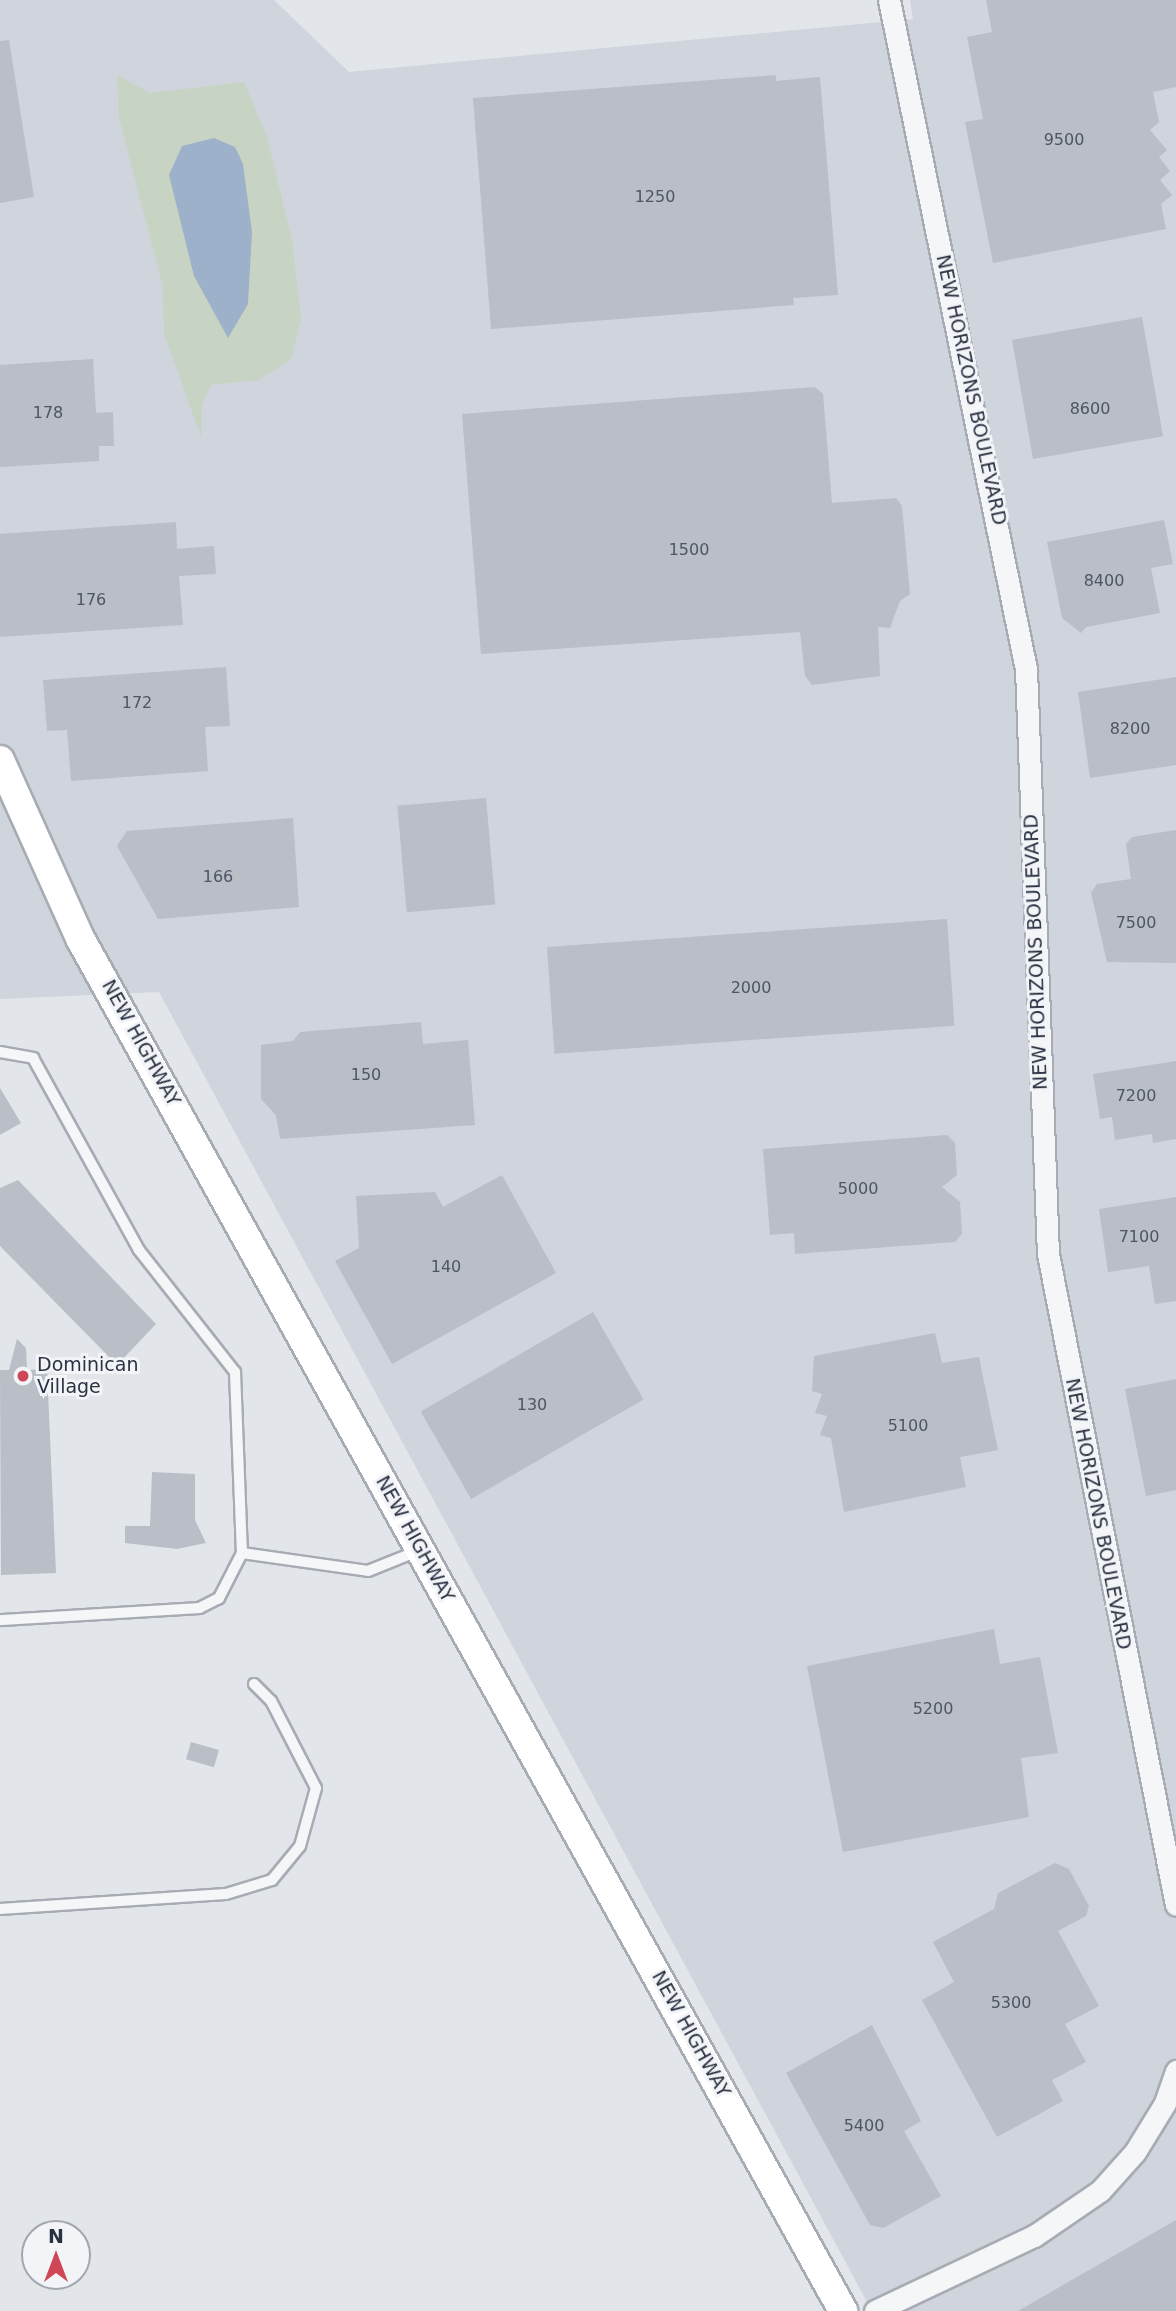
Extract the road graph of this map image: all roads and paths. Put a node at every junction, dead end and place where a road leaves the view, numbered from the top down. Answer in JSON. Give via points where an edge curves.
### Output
{"nodes":[{"id":1,"x":889,"y":0,"type":"edge"},
{"id":2,"x":0,"y":760,"type":"edge"},
{"id":3,"x":0,"y":1052,"type":"edge"},
{"id":4,"x":419,"y":1550,"type":"junction"},
{"id":5,"x":242,"y":1553,"type":"junction"},
{"id":6,"x":0,"y":1620,"type":"edge"},
{"id":7,"x":254,"y":1684,"type":"dead end"},
{"id":8,"x":1176,"y":1905,"type":"edge"},
{"id":9,"x":0,"y":1909,"type":"edge"},
{"id":10,"x":1176,"y":2071,"type":"edge"},
{"id":11,"x":843,"y":2311,"type":"edge"},
{"id":12,"x":875,"y":2311,"type":"edge"}],
"edges":[{"from":1,"to":8,"type":"street","name":"NEW HORIZONS BOULEVARD","via":[[1026,669],[1048,1254]]},
{"from":2,"to":4,"type":"main road","name":"NEW HIGHWAY","via":[[81,940]]},
{"from":3,"to":5,"type":"lane","via":[[33,1058],[139,1250],[235,1372]]},
{"from":4,"to":5,"type":"lane","via":[[368,1571]]},
{"from":4,"to":11,"type":"main road","name":"NEW HIGHWAY"},
{"from":5,"to":6,"type":"lane","via":[[219,1598],[199,1608]]},
{"from":7,"to":9,"type":"lane","via":[[271,1701],[316,1788],[300,1846],[272,1880],[183,1899]]},
{"from":10,"to":12,"type":"street","via":[[1166,2103],[1135,2152],[1100,2191],[1034,2236]]}]}
